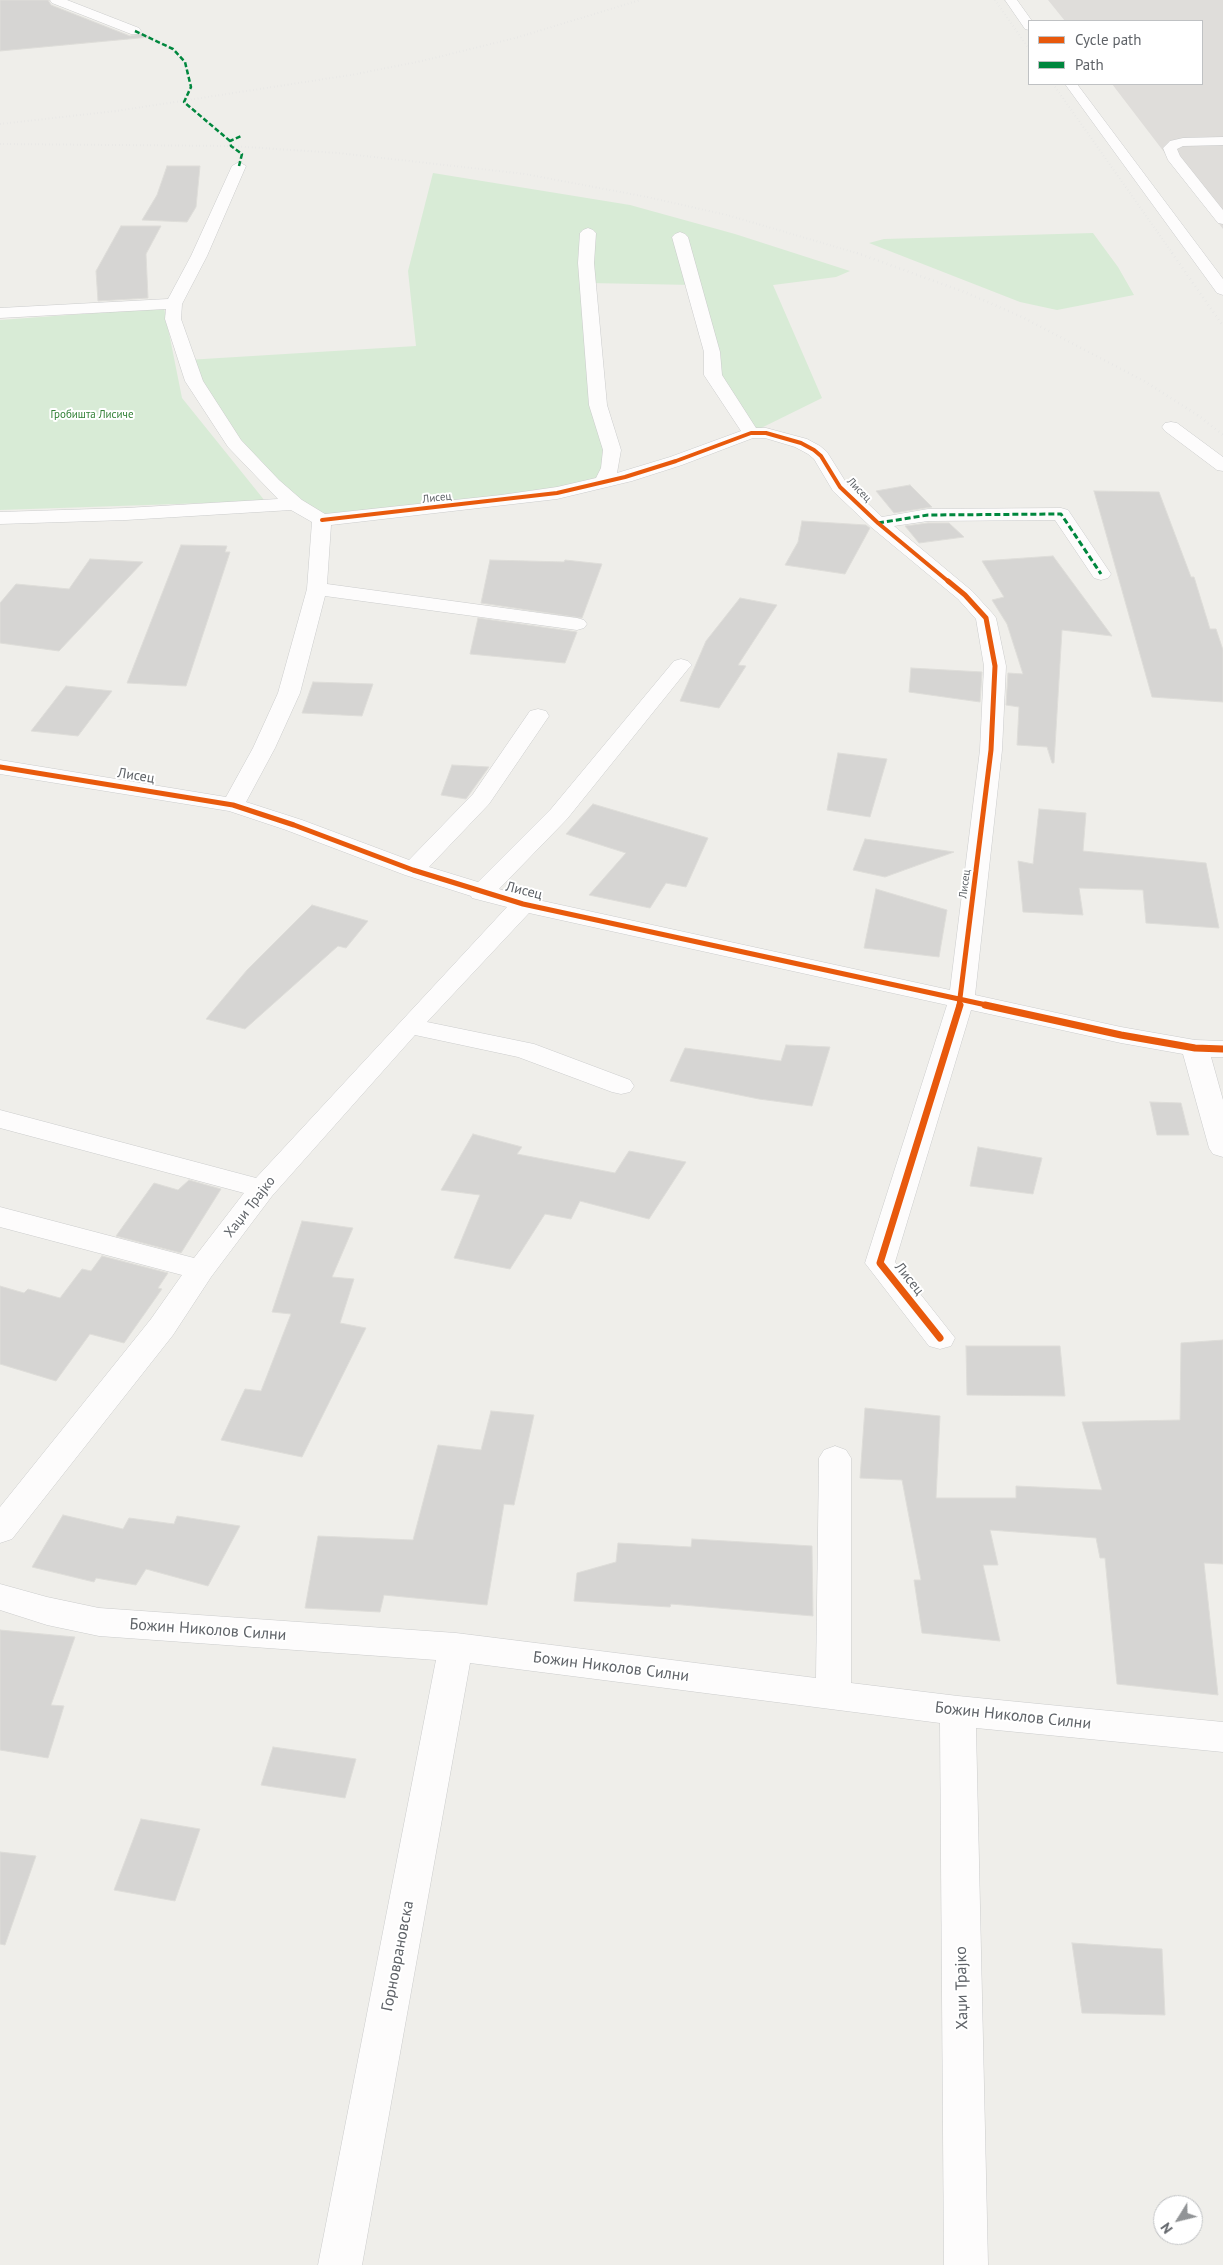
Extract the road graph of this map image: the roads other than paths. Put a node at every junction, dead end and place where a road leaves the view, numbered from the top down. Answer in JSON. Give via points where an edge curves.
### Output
{"nodes":[{"id":1,"x":56,"y":0,"type":"edge"},
{"id":2,"x":1011,"y":0,"type":"edge"},
{"id":3,"x":1028,"y":25,"type":"edge"},
{"id":4,"x":135,"y":32,"type":"dead end"},
{"id":5,"x":1072,"y":85,"type":"edge"},
{"id":6,"x":1223,"y":141,"type":"edge"},
{"id":7,"x":239,"y":166,"type":"dead end"},
{"id":8,"x":1223,"y":220,"type":"edge"},
{"id":9,"x":588,"y":233,"type":"dead end"},
{"id":10,"x":680,"y":237,"type":"dead end"},
{"id":11,"x":1223,"y":290,"type":"edge"},
{"id":12,"x":174,"y":304,"type":"junction"},
{"id":13,"x":0,"y":313,"type":"edge"},
{"id":14,"x":1171,"y":427,"type":"dead end"},
{"id":15,"x":751,"y":433,"type":"junction"},
{"id":16,"x":1223,"y":466,"type":"edge"},
{"id":17,"x":604,"y":482,"type":"junction"},
{"id":18,"x":295,"y":504,"type":"junction"},
{"id":19,"x":0,"y":518,"type":"edge"},
{"id":20,"x":322,"y":520,"type":"junction"},
{"id":21,"x":878,"y":523,"type":"junction"},
{"id":22,"x":1101,"y":574,"type":"dead end"},
{"id":23,"x":317,"y":589,"type":"junction"},
{"id":24,"x":576,"y":624,"type":"dead end"},
{"id":25,"x":681,"y":664,"type":"dead end"},
{"id":26,"x":538,"y":716,"type":"dead end"},
{"id":27,"x":0,"y":767,"type":"edge"},
{"id":28,"x":233,"y":805,"type":"junction"},
{"id":29,"x":413,"y":870,"type":"junction"},
{"id":30,"x":481,"y":893,"type":"junction"},
{"id":31,"x":523,"y":904,"type":"junction"},
{"id":32,"x":961,"y":1001,"type":"junction"},
{"id":33,"x":409,"y":1026,"type":"junction"},
{"id":34,"x":1195,"y":1048,"type":"junction"},
{"id":35,"x":1223,"y":1049,"type":"edge"},
{"id":36,"x":621,"y":1086,"type":"dead end"},
{"id":37,"x":0,"y":1119,"type":"edge"},
{"id":38,"x":1223,"y":1148,"type":"edge"},
{"id":39,"x":262,"y":1189,"type":"junction"},
{"id":40,"x":0,"y":1217,"type":"edge"},
{"id":41,"x":201,"y":1270,"type":"junction"},
{"id":42,"x":940,"y":1338,"type":"dead end"},
{"id":43,"x":834,"y":1458,"type":"dead end"},
{"id":44,"x":0,"y":1530,"type":"edge"},
{"id":45,"x":0,"y":1597,"type":"edge"},
{"id":46,"x":456,"y":1647,"type":"junction"},
{"id":47,"x":833,"y":1694,"type":"junction"},
{"id":48,"x":958,"y":1711,"type":"junction"},
{"id":49,"x":1223,"y":1737,"type":"edge"},
{"id":50,"x":340,"y":2265,"type":"edge"},
{"id":51,"x":966,"y":2265,"type":"edge"}],
"edges":[{"from":1,"to":4,"type":"street"},
{"from":2,"to":3,"type":"street"},
{"from":5,"to":11,"type":"street"},
{"from":6,"to":8,"type":"street","via":[[1183,142],[1170,148]]},
{"from":7,"to":12,"type":"street"},
{"from":9,"to":17,"type":"street","via":[[586,263],[598,405],[612,450]]},
{"from":10,"to":15,"type":"street","via":[[712,352],[713,376]]},
{"from":12,"to":13,"type":"street"},
{"from":12,"to":18,"type":"street","via":[[173,319],[203,398],[234,443]]},
{"from":14,"to":16,"type":"street"},
{"from":15,"to":17,"type":"street","name":"Лисец","via":[[676,461]]},
{"from":15,"to":21,"type":"street","name":"Лисец","via":[[787,438],[814,450],[840,487]]},
{"from":17,"to":20,"type":"street","name":"Лисец","via":[[501,501]]},
{"from":18,"to":19,"type":"street"},
{"from":18,"to":20,"type":"street"},
{"from":20,"to":23,"type":"street"},
{"from":21,"to":22,"type":"street","via":[[928,515],[1061,514]]},
{"from":21,"to":32,"type":"street","name":"Лисец","via":[[965,595],[986,618],[995,666],[991,750]]},
{"from":23,"to":24,"type":"street"},
{"from":23,"to":28,"type":"street","via":[[289,693]]},
{"from":25,"to":30,"type":"street","via":[[559,814]]},
{"from":26,"to":29,"type":"street","via":[[481,799]]},
{"from":27,"to":28,"type":"street","name":"Лисец"},
{"from":28,"to":29,"type":"street","name":"Лисец","via":[[294,824]]},
{"from":29,"to":30,"type":"street","name":"Лисец"},
{"from":30,"to":31,"type":"street","name":"Лисец"},
{"from":31,"to":32,"type":"street","name":"Лисец"},
{"from":31,"to":33,"type":"street","name":"Хаџи Трајко"},
{"from":32,"to":34,"type":"street","name":"Лисец"},
{"from":32,"to":42,"type":"street","name":"Лисец","via":[[880,1263]]},
{"from":33,"to":36,"type":"street","via":[[525,1050]]},
{"from":33,"to":39,"type":"street","name":"Хаџи Трајко"},
{"from":34,"to":35,"type":"street","name":"Лисец"},
{"from":34,"to":38,"type":"street"},
{"from":37,"to":39,"type":"street"},
{"from":39,"to":41,"type":"street","name":"Хаџи Трајко"},
{"from":40,"to":41,"type":"street"},
{"from":41,"to":44,"type":"street","name":"Хаџи Трајко","via":[[162,1327]]},
{"from":43,"to":47,"type":"street"},
{"from":45,"to":46,"type":"street","name":"Божин Николов Силни","via":[[99,1622]]},
{"from":46,"to":47,"type":"street","name":"Божин Николов Силни"},
{"from":46,"to":50,"type":"street","name":"Горноврановска"},
{"from":47,"to":48,"type":"street","name":"Божин Николов Силни"},
{"from":48,"to":49,"type":"street","name":"Божин Николов Силни"},
{"from":48,"to":51,"type":"street","name":"Хаџи Трајко"}]}
